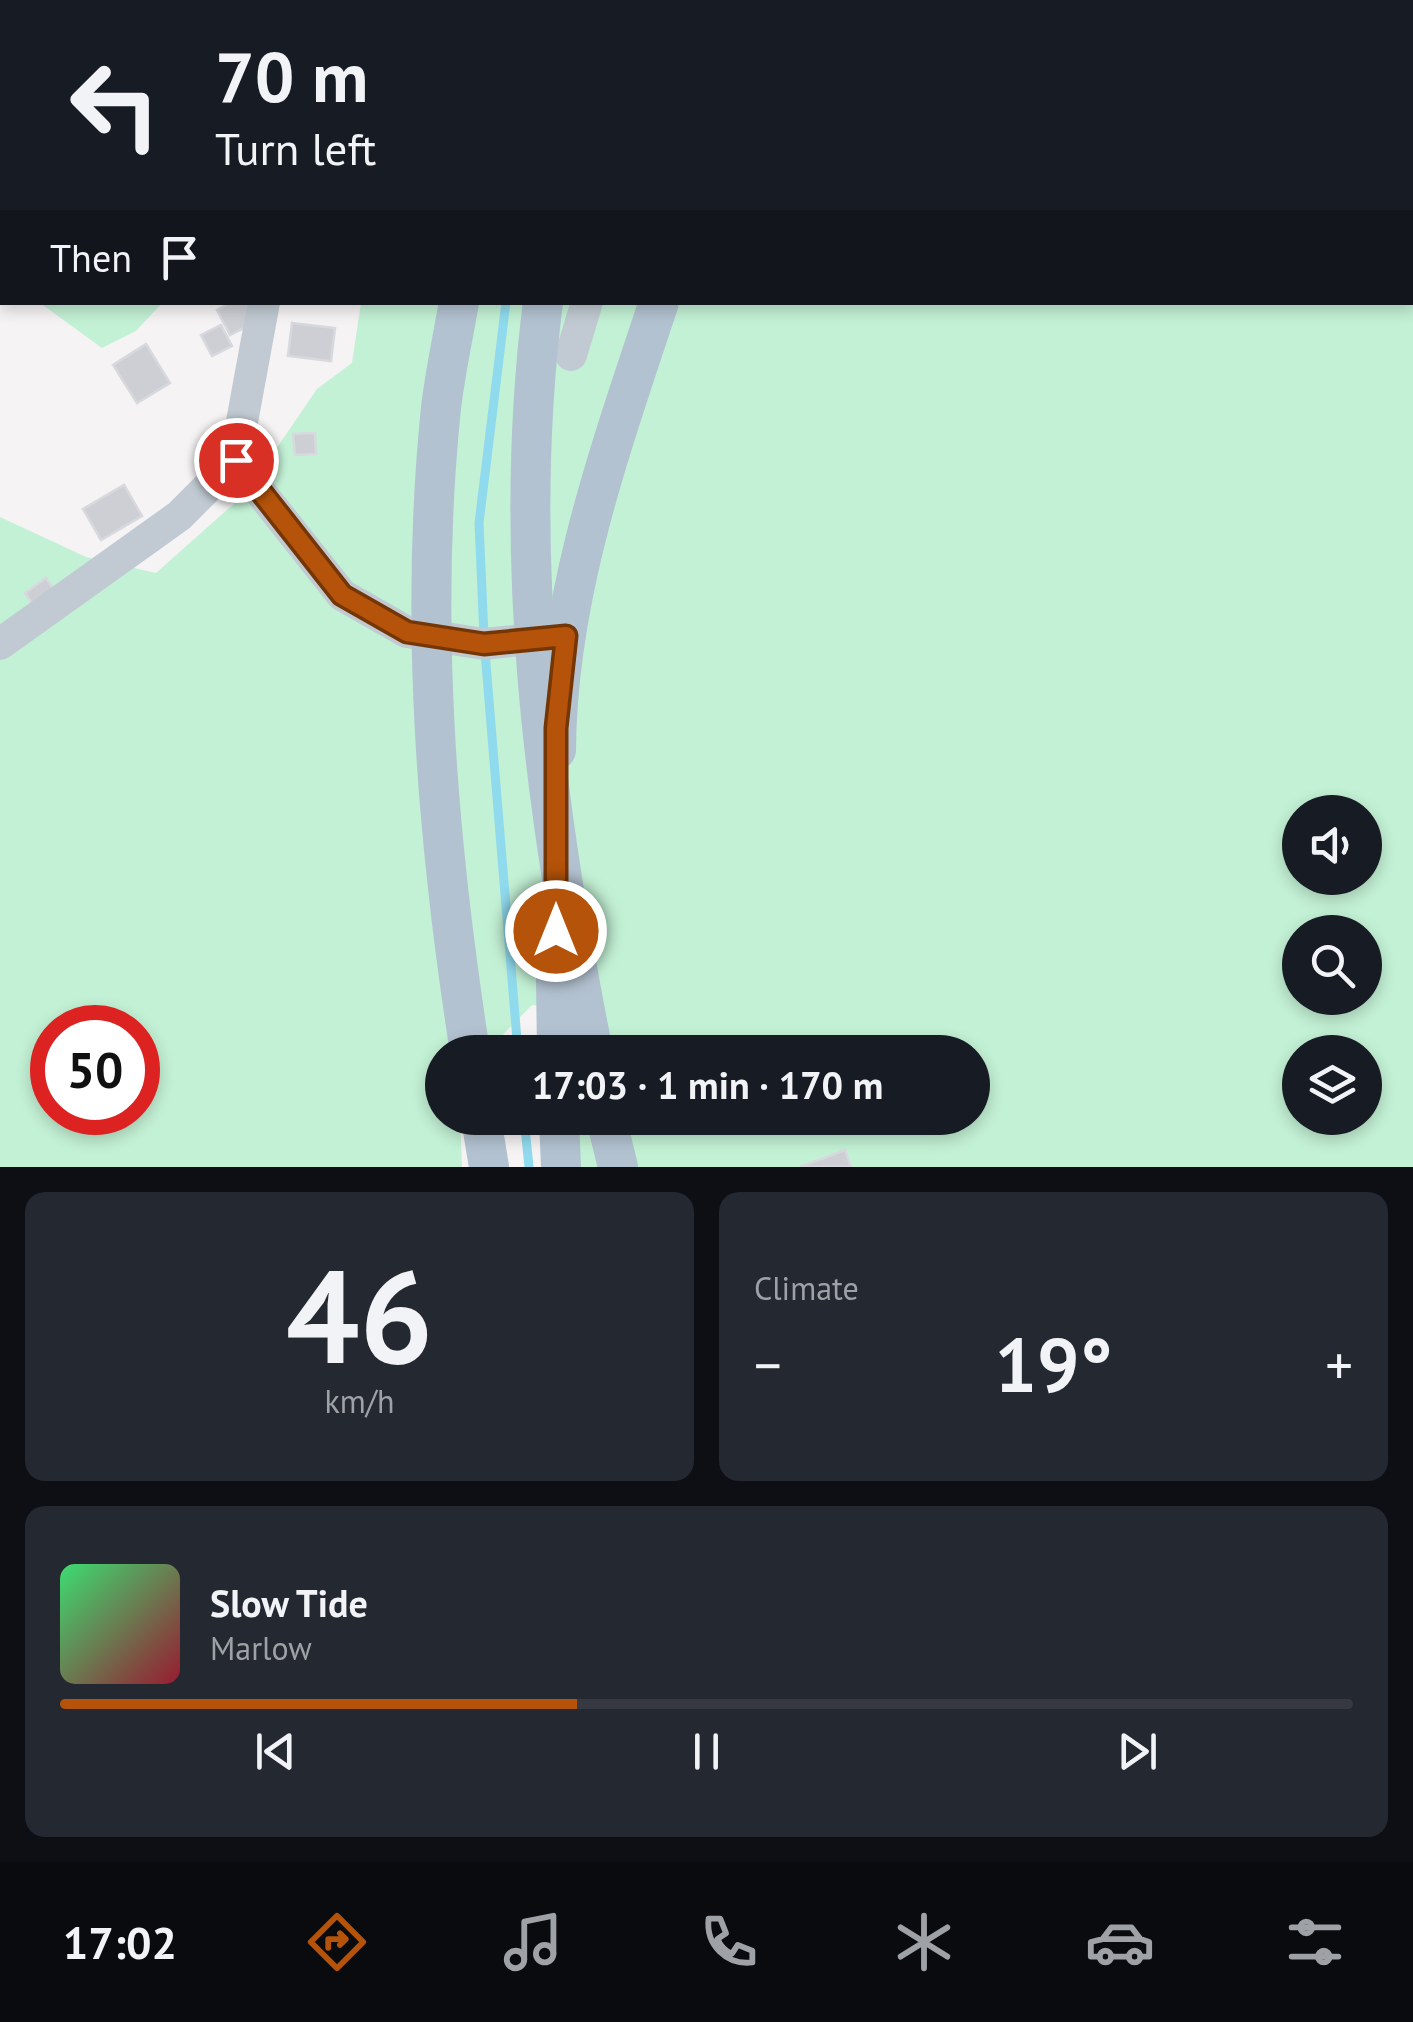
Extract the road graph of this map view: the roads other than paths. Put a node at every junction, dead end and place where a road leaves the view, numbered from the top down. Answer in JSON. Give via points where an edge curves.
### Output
{"nodes":[{"id":1,"x":263,"y":305,"type":"edge"},
{"id":2,"x":458,"y":305,"type":"edge"},
{"id":3,"x":543,"y":305,"type":"edge"},
{"id":4,"x":587,"y":305,"type":"edge"},
{"id":5,"x":658,"y":305,"type":"edge"},
{"id":6,"x":571,"y":355,"type":"dead end"},
{"id":7,"x":236,"y":460,"type":"junction"},
{"id":8,"x":566,"y":636,"type":"junction"},
{"id":9,"x":0,"y":644,"type":"edge"},
{"id":10,"x":468,"y":1035,"type":"edge"},
{"id":11,"x":556,"y":1035,"type":"edge"},
{"id":12,"x":590,"y":1035,"type":"edge"},
{"id":13,"x":484,"y":1135,"type":"edge"},
{"id":14,"x":560,"y":1135,"type":"edge"},
{"id":15,"x":610,"y":1135,"type":"edge"},
{"id":16,"x":489,"y":1167,"type":"edge"},
{"id":17,"x":561,"y":1167,"type":"edge"},
{"id":18,"x":618,"y":1167,"type":"edge"}],
"edges":[{"from":1,"to":7,"type":"lane"},
{"from":2,"to":10,"type":"main road","bridge":true,"via":[[441,405],[431,568],[440,824]]},
{"from":3,"to":12,"type":"main road","bridge":true,"via":[[529,484],[532,607],[552,822]]},
{"from":4,"to":6,"type":"lane"},
{"from":5,"to":8,"type":"main road","via":[[598,488]]},
{"from":7,"to":8,"type":"lane","via":[[342,595],[407,632],[484,644]]},
{"from":7,"to":9,"type":"lane","via":[[179,516]]},
{"from":8,"to":11,"type":"main road","via":[[556,728]]},
{"from":13,"to":16,"type":"main road"},
{"from":14,"to":17,"type":"main road"},
{"from":15,"to":18,"type":"main road"}]}
